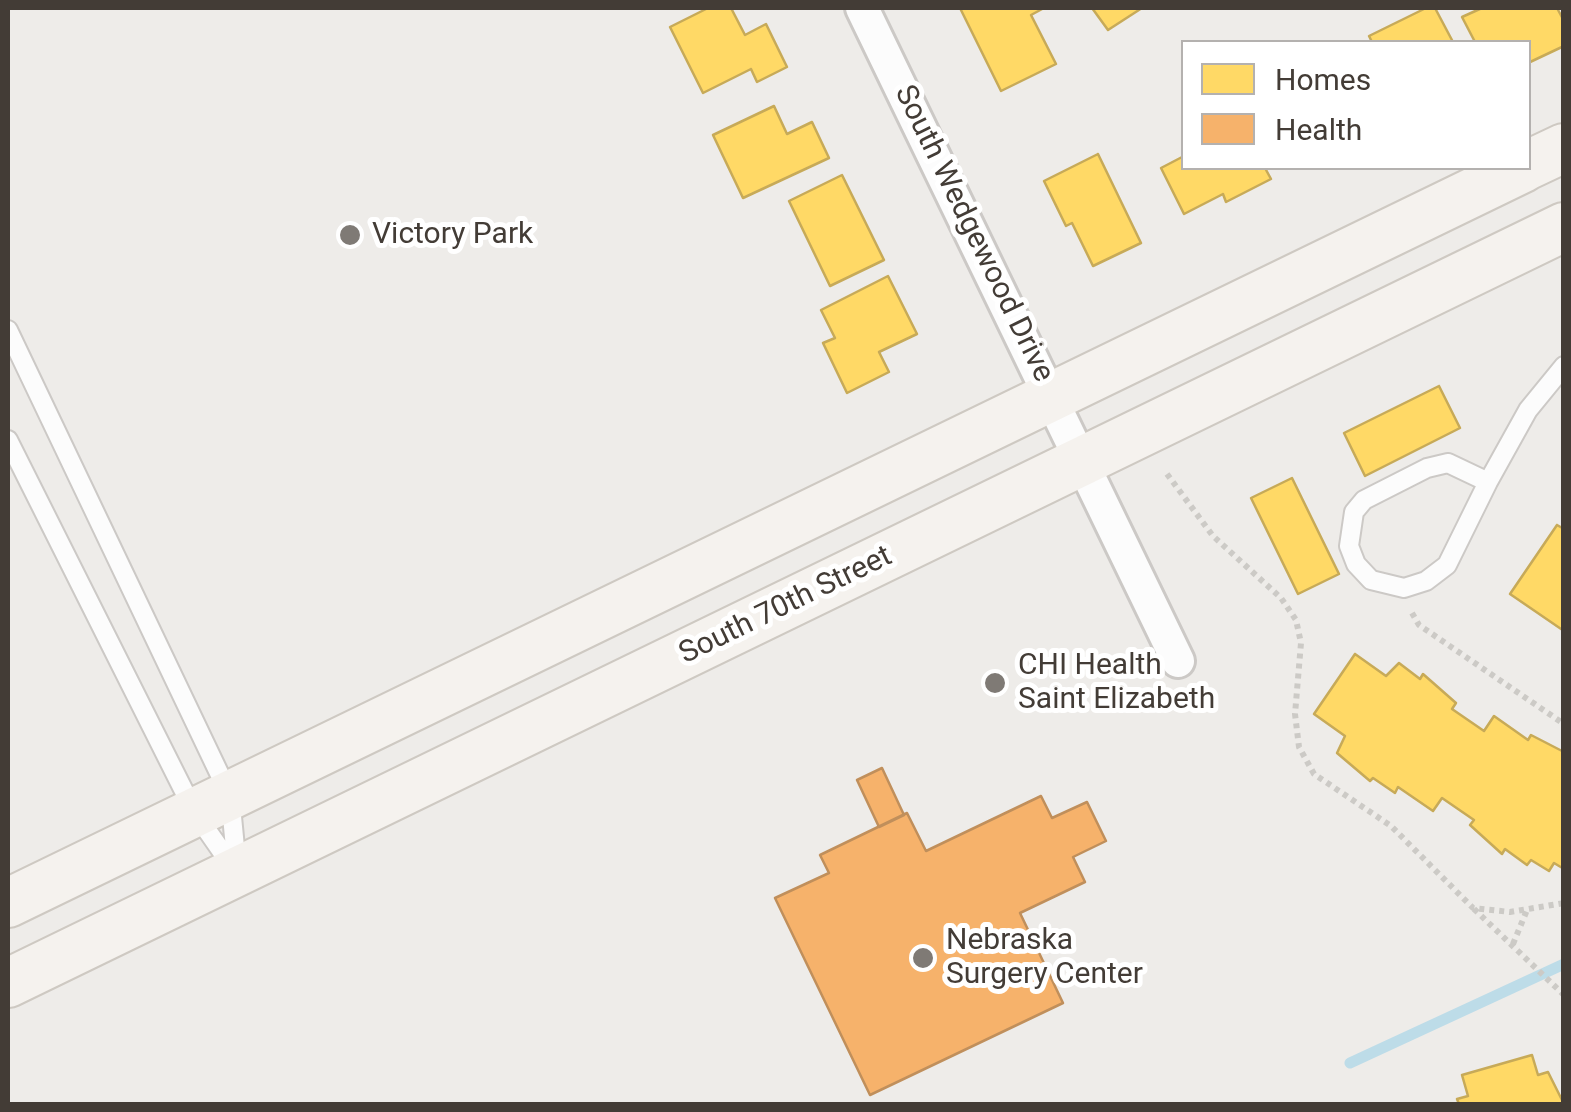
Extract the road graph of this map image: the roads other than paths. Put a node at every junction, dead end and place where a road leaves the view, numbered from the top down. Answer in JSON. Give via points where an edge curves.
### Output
{"nodes":[{"id":1,"x":862,"y":8,"type":"edge"},
{"id":2,"x":1564,"y":148,"type":"edge"},
{"id":3,"x":1531,"y":164,"type":"edge"},
{"id":4,"x":1518,"y":170,"type":"edge"},
{"id":5,"x":1564,"y":226,"type":"edge"},
{"id":6,"x":8,"y":330,"type":"edge"},
{"id":7,"x":1564,"y":366,"type":"edge"},
{"id":8,"x":1053,"y":396,"type":"junction"},
{"id":9,"x":8,"y":440,"type":"edge"},
{"id":10,"x":1084,"y":460,"type":"junction"},
{"id":11,"x":1488,"y":482,"type":"junction"},
{"id":12,"x":1178,"y":661,"type":"dead end"},
{"id":13,"x":212,"y":804,"type":"junction"},
{"id":14,"x":238,"y":873,"type":"junction"},
{"id":15,"x":8,"y":903,"type":"edge"},
{"id":16,"x":8,"y":984,"type":"edge"}],
"edges":[{"from":1,"to":8,"type":"street","name":"South Wedgewood Drive"},
{"from":2,"to":3,"type":"main road"},
{"from":4,"to":8,"type":"main road"},
{"from":5,"to":10,"type":"main road","name":"South 70th Street"},
{"from":6,"to":13,"type":"lane"},
{"from":7,"to":11,"type":"lane","via":[[1528,410]]},
{"from":8,"to":10,"type":"street","name":"South Wedgewood Drive"},
{"from":8,"to":13,"type":"main road"},
{"from":9,"to":13,"type":"lane"},
{"from":10,"to":12,"type":"street","name":"South Wedgewood Drive"},
{"from":10,"to":14,"type":"main road","name":"South 70th Street"},
{"from":11,"to":11,"type":"lane","via":[[1440,573],[1404,588],[1371,580],[1356,564],[1348,528],[1364,500],[1448,463]]},
{"from":13,"to":14,"type":"lane"},
{"from":13,"to":14,"type":"lane"},
{"from":13,"to":15,"type":"main road"},
{"from":14,"to":16,"type":"main road","name":"South 70th Street"}]}
